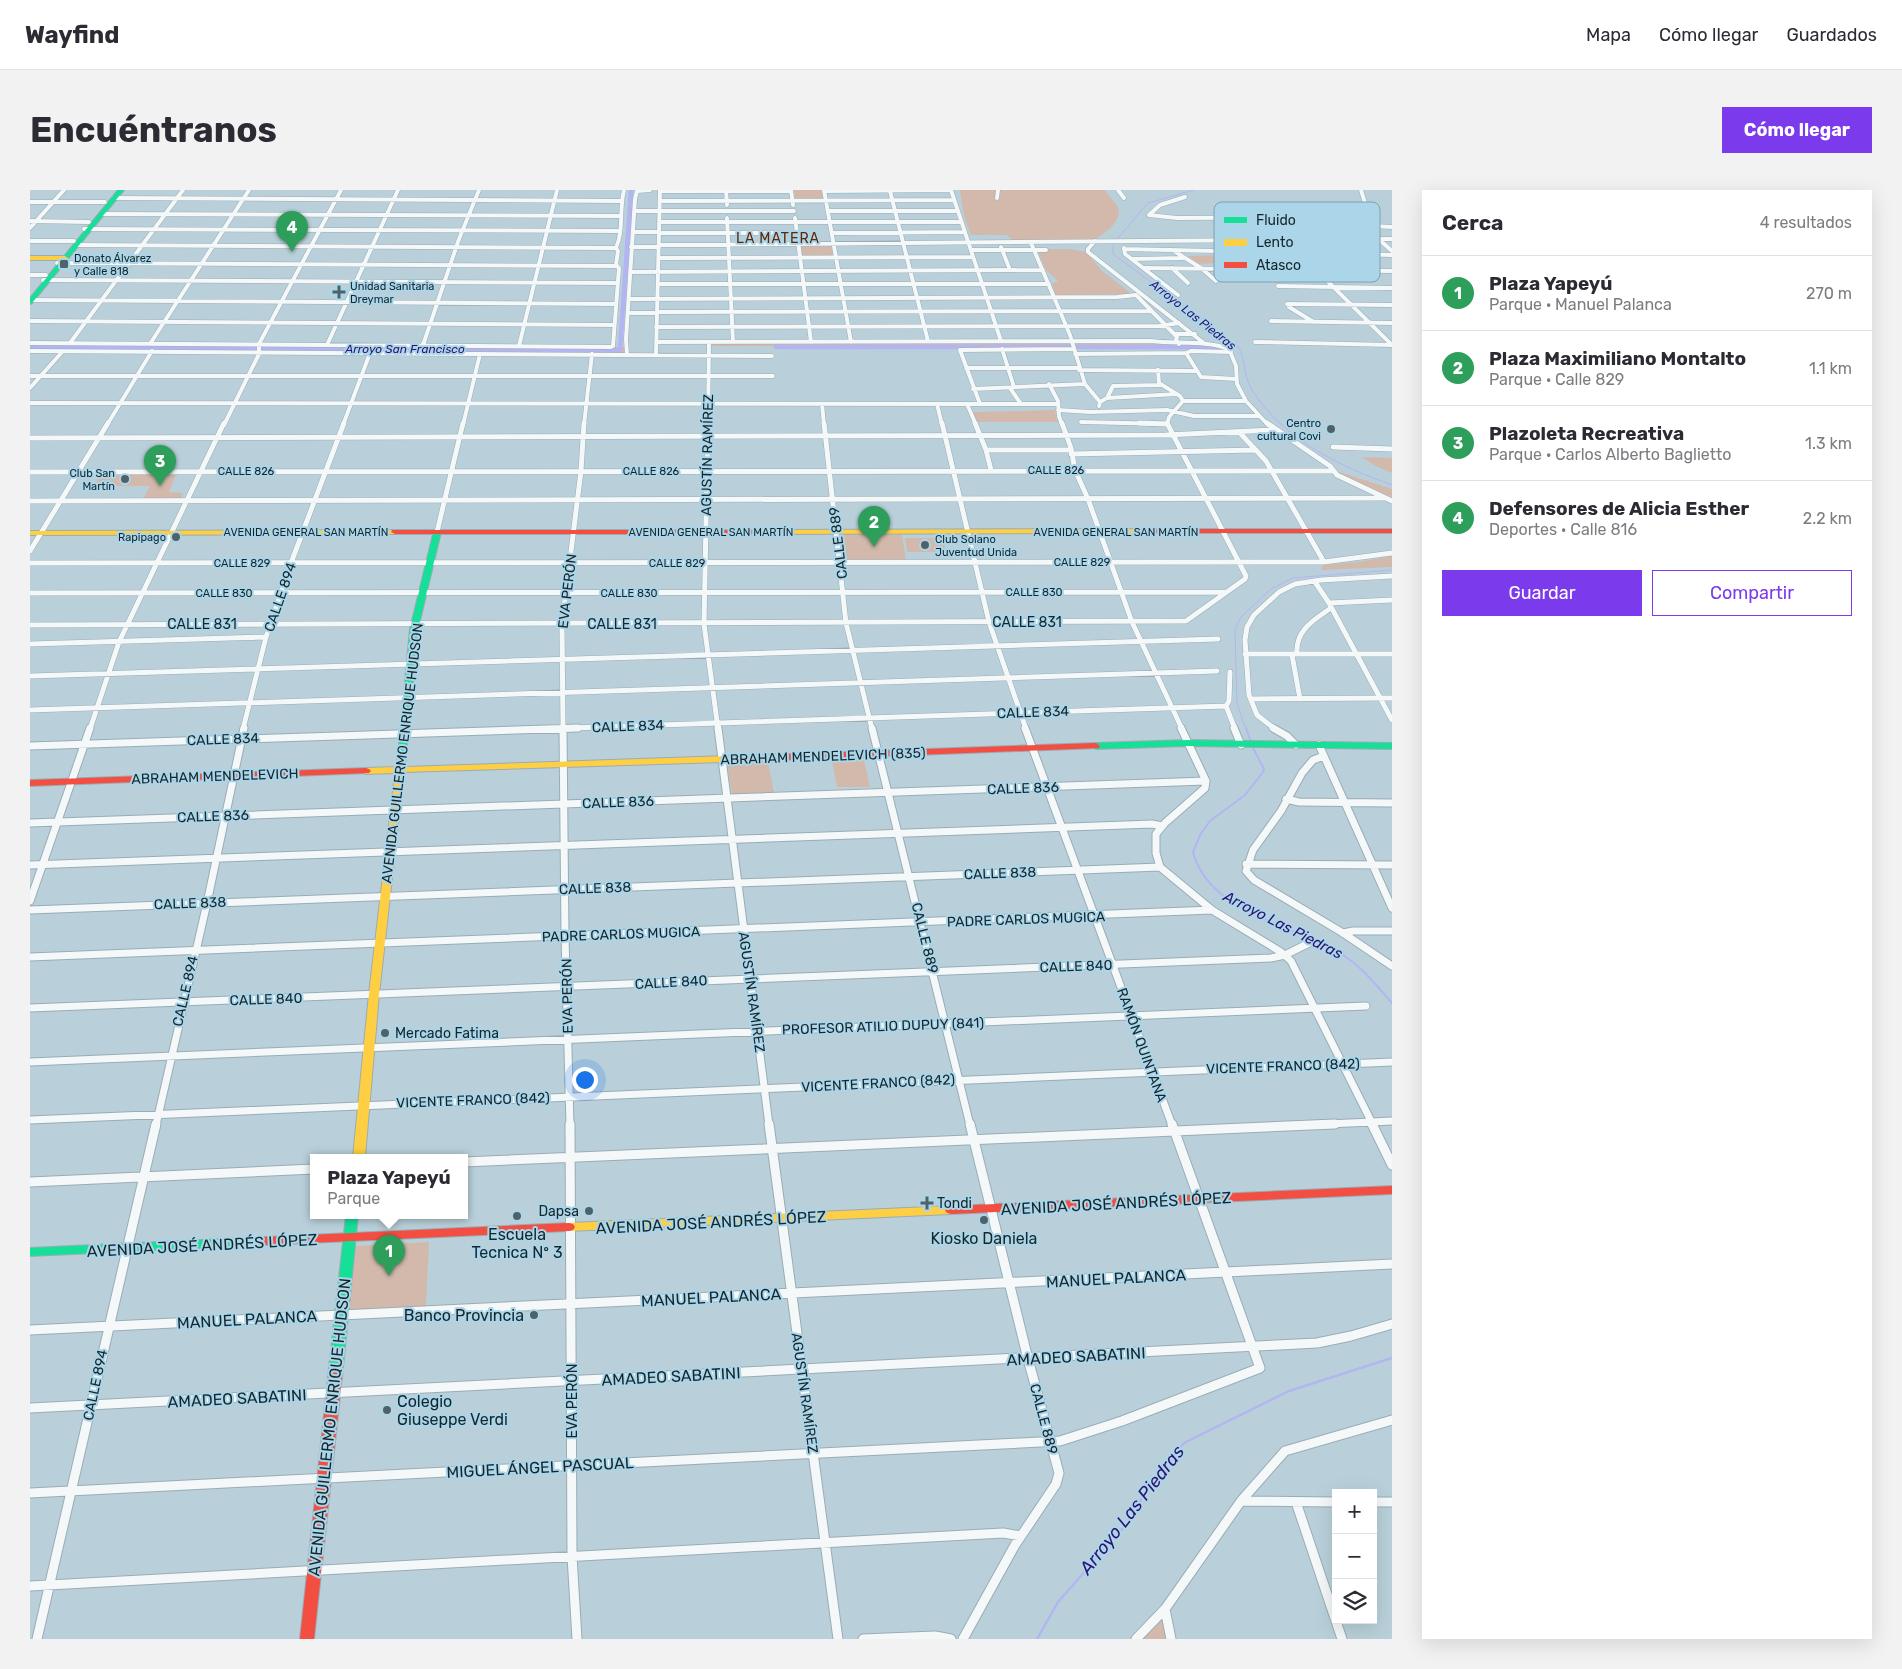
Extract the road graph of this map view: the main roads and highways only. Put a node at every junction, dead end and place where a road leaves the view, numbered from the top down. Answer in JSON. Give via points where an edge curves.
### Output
{"nodes":[{"id":1,"x":114,"y":195,"type":"edge"},
{"id":2,"x":88,"y":226,"type":"junction"},
{"id":3,"x":30,"y":258,"type":"edge"},
{"id":4,"x":61,"y":260,"type":"junction"},
{"id":5,"x":32,"y":297,"type":"edge"},
{"id":6,"x":1392,"y":531,"type":"edge"},
{"id":7,"x":438,"y":532,"type":"junction"},
{"id":8,"x":35,"y":533,"type":"edge"},
{"id":9,"x":1392,"y":746,"type":"edge"},
{"id":10,"x":400,"y":771,"type":"junction"},
{"id":11,"x":30,"y":783,"type":"edge"},
{"id":12,"x":359,"y":1154,"type":"edge"},
{"id":13,"x":1392,"y":1190,"type":"edge"},
{"id":14,"x":351,"y":1219,"type":"edge"},
{"id":15,"x":349,"y":1238,"type":"junction"},
{"id":16,"x":30,"y":1252,"type":"edge"},
{"id":17,"x":307,"y":1639,"type":"edge"}],
"edges":[{"from":1,"to":2,"type":"main road"},
{"from":1,"to":2,"type":"main road","via":[[102,214]]},
{"from":2,"to":4,"type":"main road"},
{"from":3,"to":4,"type":"main road"},
{"from":4,"to":5,"type":"main road"},
{"from":6,"to":7,"type":"main road","name":"AVENIDA GENERAL SAN MARTÍN"},
{"from":7,"to":8,"type":"main road","name":"AVENIDA GENERAL SAN MARTÍN"},
{"from":7,"to":10,"type":"main road","name":"AVENIDA GUILLERMO ENRIQUE HUDSON","via":[[416,624]]},
{"from":9,"to":10,"type":"main road","name":"ABRAHAM MENDELEVICH (835)","via":[[1188,743]]},
{"from":10,"to":11,"type":"main road","name":"ABRAHAM MENDELEVICH"},
{"from":10,"to":12,"type":"main road","name":"AVENIDA GUILLERMO ENRIQUE HUDSON"},
{"from":13,"to":15,"type":"main road","name":"AVENIDA JOSÉ ANDRÉS LÓPEZ"},
{"from":14,"to":15,"type":"main road","name":"AVENIDA GUILLERMO ENRIQUE HUDSON"},
{"from":15,"to":16,"type":"main road","name":"AVENIDA JOSÉ ANDRÉS LÓPEZ"},
{"from":15,"to":17,"type":"main road","name":"AVENIDA GUILLERMO ENRIQUE HUDSON"}]}
